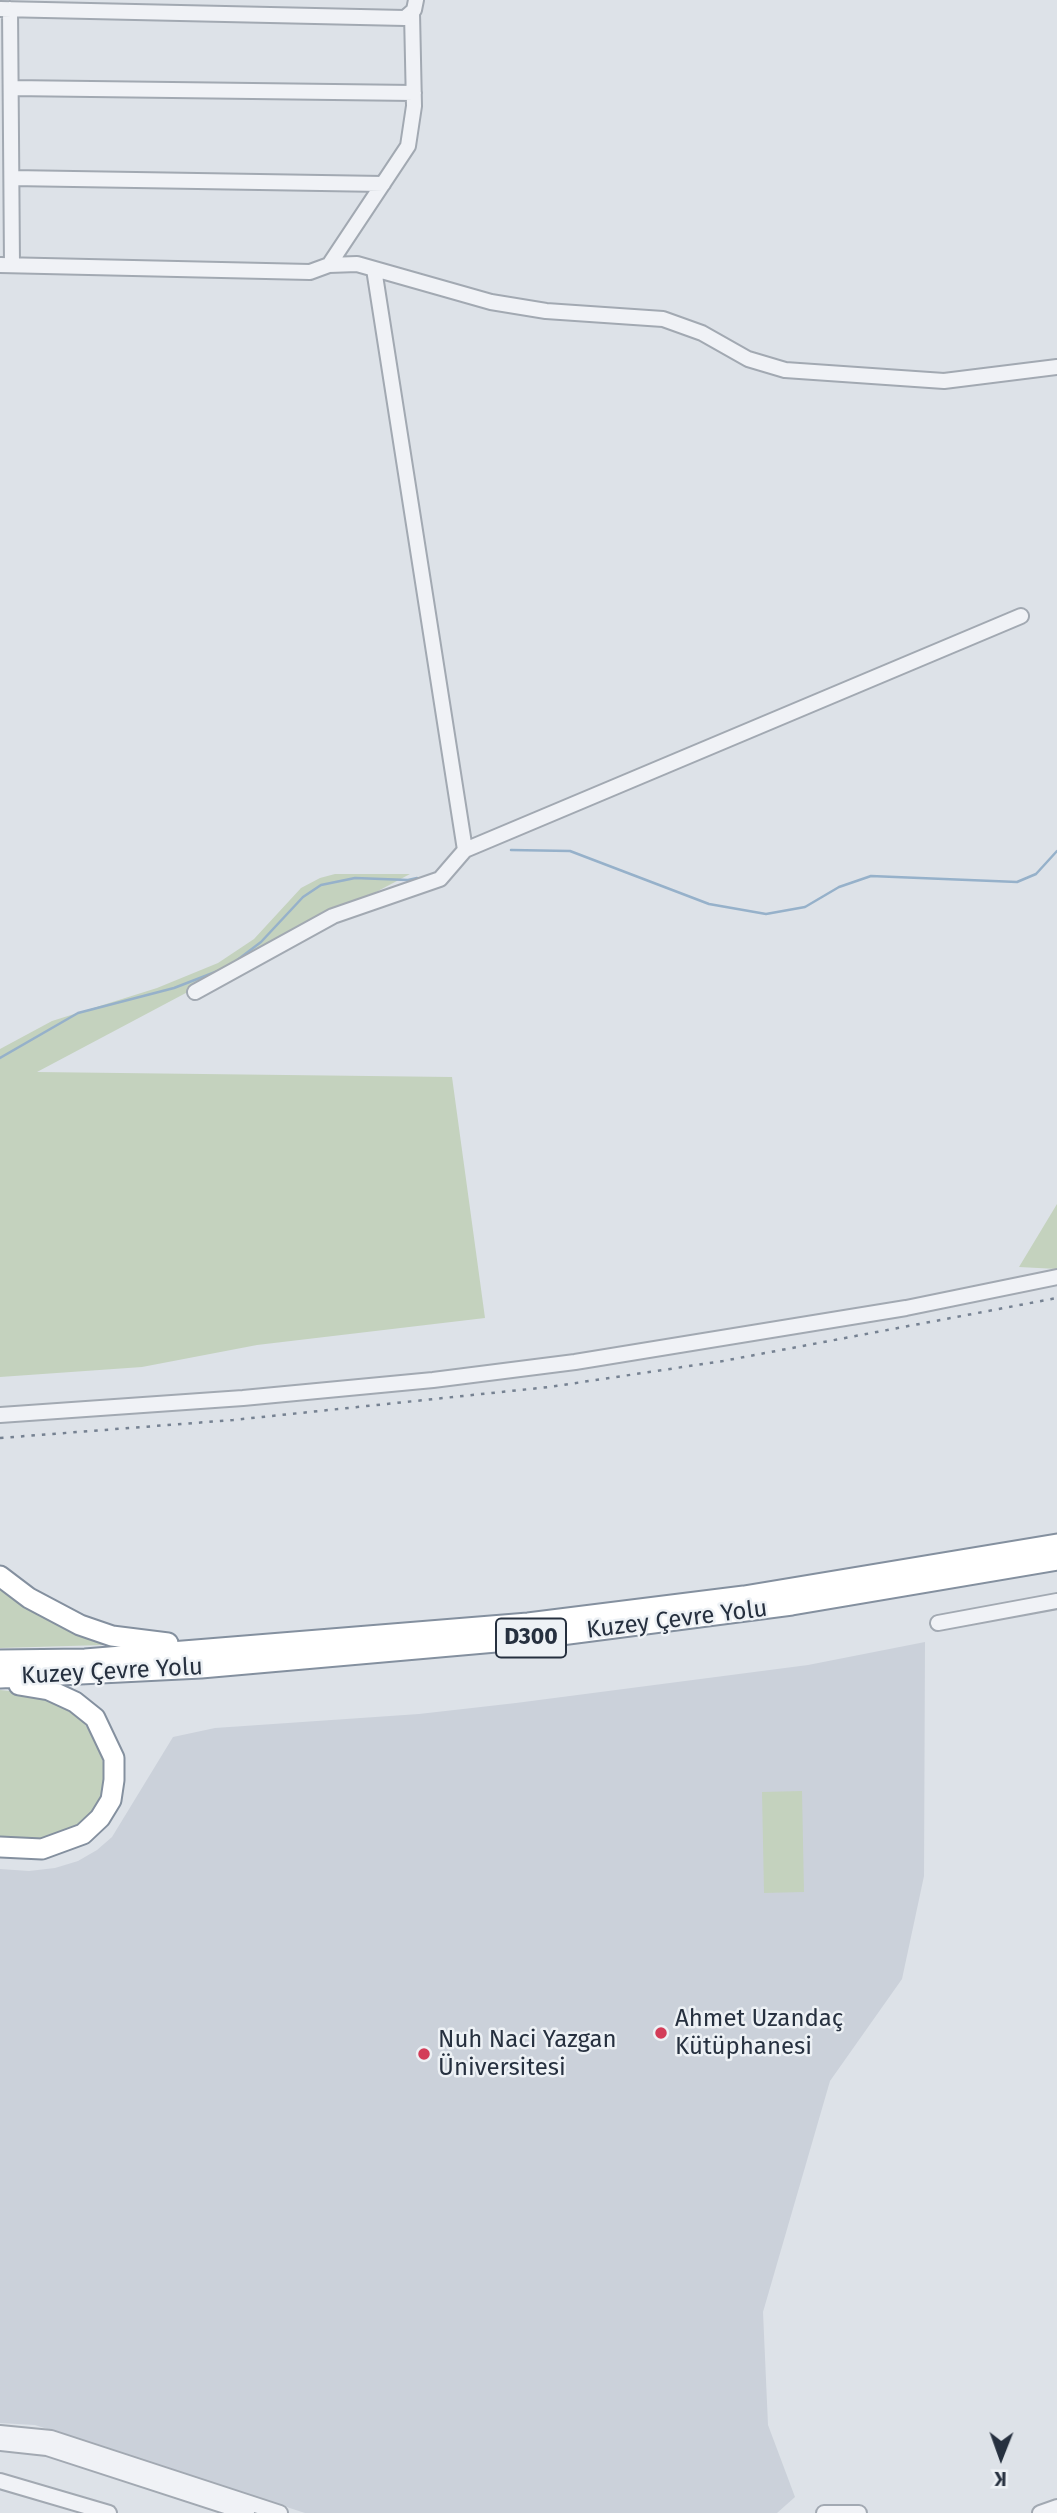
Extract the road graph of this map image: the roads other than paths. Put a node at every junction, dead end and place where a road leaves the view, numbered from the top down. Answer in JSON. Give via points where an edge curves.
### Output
{"nodes":[{"id":1,"x":414,"y":7,"type":"edge"},
{"id":2,"x":5,"y":9,"type":"edge"},
{"id":3,"x":11,"y":88,"type":"junction"},
{"id":4,"x":414,"y":93,"type":"junction"},
{"id":5,"x":12,"y":178,"type":"junction"},
{"id":6,"x":383,"y":184,"type":"junction"},
{"id":7,"x":6,"y":265,"type":"edge"},
{"id":8,"x":329,"y":265,"type":"junction"},
{"id":9,"x":374,"y":269,"type":"junction"},
{"id":10,"x":1057,"y":367,"type":"edge"},
{"id":11,"x":1020,"y":616,"type":"dead end"},
{"id":12,"x":465,"y":850,"type":"junction"},
{"id":13,"x":195,"y":992,"type":"dead end"},
{"id":14,"x":1057,"y":1277,"type":"edge"},
{"id":15,"x":0,"y":1415,"type":"edge"},
{"id":16,"x":1057,"y":1544,"type":"edge"},
{"id":17,"x":1057,"y":1560,"type":"edge"},
{"id":18,"x":0,"y":1576,"type":"edge"},
{"id":19,"x":1057,"y":1601,"type":"edge"},
{"id":20,"x":939,"y":1623,"type":"dead end"},
{"id":21,"x":354,"y":1639,"type":"junction"},
{"id":22,"x":0,"y":1660,"type":"edge"},
{"id":23,"x":0,"y":1678,"type":"edge"},
{"id":24,"x":0,"y":1684,"type":"edge"},
{"id":25,"x":0,"y":1847,"type":"edge"},
{"id":26,"x":0,"y":2433,"type":"edge"},
{"id":27,"x":0,"y":2443,"type":"edge"},
{"id":28,"x":0,"y":2481,"type":"edge"},
{"id":29,"x":1057,"y":2507,"type":"edge"},
{"id":30,"x":109,"y":2513,"type":"edge"},
{"id":31,"x":247,"y":2513,"type":"edge"},
{"id":32,"x":280,"y":2513,"type":"edge"},
{"id":33,"x":824,"y":2513,"type":"edge"},
{"id":34,"x":859,"y":2513,"type":"edge"},
{"id":35,"x":1040,"y":2513,"type":"edge"}],
"edges":[{"from":1,"to":2,"type":"street","via":[[405,18]]},
{"from":1,"to":4,"type":"street"},
{"from":2,"to":3,"type":"street"},
{"from":3,"to":4,"type":"street"},
{"from":3,"to":5,"type":"street"},
{"from":4,"to":6,"type":"street","via":[[408,146]]},
{"from":5,"to":6,"type":"street"},
{"from":5,"to":7,"type":"street"},
{"from":6,"to":8,"type":"street"},
{"from":7,"to":8,"type":"street","via":[[310,271]]},
{"from":8,"to":9,"type":"street"},
{"from":9,"to":10,"type":"street","via":[[491,302],[663,319],[702,333],[748,359],[785,370],[944,381]]},
{"from":9,"to":12,"type":"street"},
{"from":11,"to":12,"type":"street"},
{"from":12,"to":13,"type":"street","via":[[440,879],[333,916]]},
{"from":14,"to":15,"type":"street","via":[[892,1310],[562,1364],[243,1398]]},
{"from":16,"to":21,"type":"highway","name":"Kuzey Çevre Yolu","number":"D300","via":[[744,1596]]},
{"from":17,"to":23,"type":"highway","name":"Kuzey Çevre Yolu","number":"D300","via":[[792,1605],[530,1639],[215,1667]]},
{"from":18,"to":21,"type":"highway","via":[[52,1612],[112,1636],[190,1644]]},
{"from":19,"to":20,"type":"street"},
{"from":21,"to":22,"type":"highway","name":"Kuzey Çevre Yolu","number":"D300","via":[[85,1659]]},
{"from":24,"to":25,"type":"highway","via":[[49,1690],[75,1702],[94,1718],[114,1758],[114,1780],[105,1809],[83,1834],[42,1849]]},
{"from":26,"to":32,"type":"street","via":[[51,2438]]},
{"from":27,"to":31,"type":"street","via":[[47,2448]]},
{"from":28,"to":30,"type":"street"},
{"from":29,"to":35,"type":"street"},
{"from":33,"to":34,"type":"street"}]}
